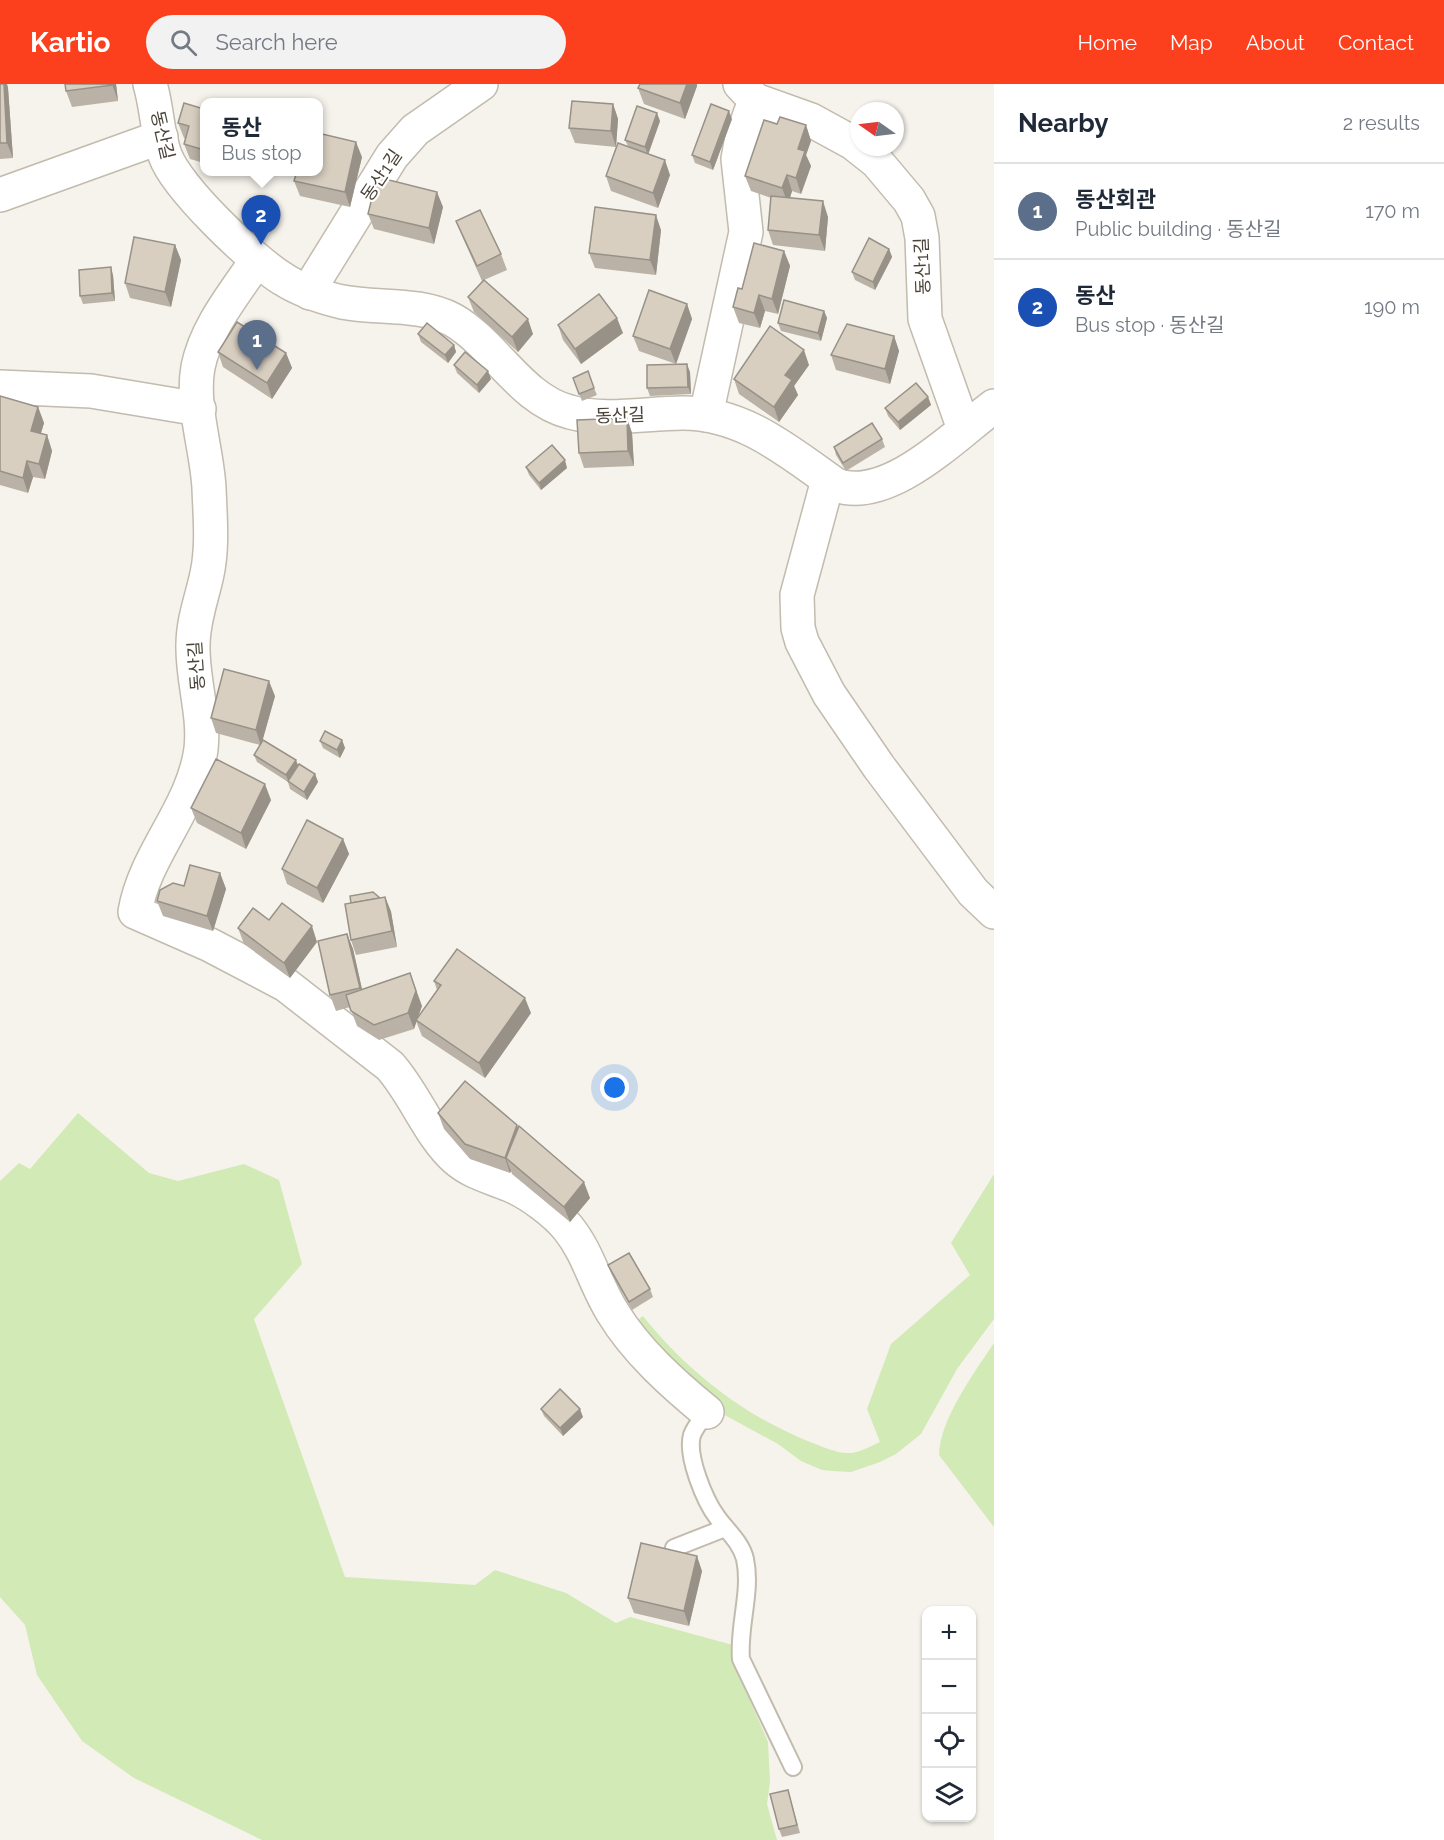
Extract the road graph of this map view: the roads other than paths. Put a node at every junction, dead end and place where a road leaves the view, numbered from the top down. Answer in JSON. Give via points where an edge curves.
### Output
{"nodes":[{"id":1,"x":150,"y":84,"type":"edge"},
{"id":2,"x":481,"y":84,"type":"edge"},
{"id":3,"x":748,"y":92,"type":"edge"},
{"id":4,"x":161,"y":137,"type":"junction"},
{"id":5,"x":0,"y":195,"type":"edge"},
{"id":6,"x":257,"y":260,"type":"junction"},
{"id":7,"x":310,"y":292,"type":"junction"},
{"id":8,"x":0,"y":387,"type":"edge"},
{"id":9,"x":994,"y":406,"type":"edge"},
{"id":10,"x":199,"y":410,"type":"junction"},
{"id":11,"x":706,"y":415,"type":"junction"},
{"id":12,"x":964,"y":429,"type":"junction"},
{"id":13,"x":828,"y":480,"type":"junction"},
{"id":14,"x":994,"y":912,"type":"edge"},
{"id":15,"x":707,"y":1412,"type":"joint"},
{"id":16,"x":725,"y":1528,"type":"junction"},
{"id":17,"x":674,"y":1548,"type":"edge"},
{"id":18,"x":793,"y":1767,"type":"dead end"}],
"edges":[{"from":1,"to":4,"type":"street","name":"동산길"},
{"from":2,"to":7,"type":"street","name":"동산1길","via":[[415,130],[392,156]]},
{"from":3,"to":11,"type":"street","via":[[738,159],[746,232]]},
{"from":3,"to":12,"type":"street","name":"동산1길","via":[[853,143],[877,162],[909,200],[918,216],[922,238],[925,320]]},
{"from":4,"to":5,"type":"street"},
{"from":4,"to":6,"type":"street","name":"동산길","via":[[178,180]]},
{"from":6,"to":7,"type":"street","name":"동산길"},
{"from":6,"to":10,"type":"street","name":"동산길","via":[[208,337],[196,380]]},
{"from":7,"to":11,"type":"street","name":"동산길","via":[[364,306],[431,311],[450,319],[466,328],[529,388],[566,412],[606,417]]},
{"from":8,"to":10,"type":"street","via":[[91,391]]},
{"from":9,"to":12,"type":"street","name":"동산길"},
{"from":10,"to":15,"type":"street","name":"동산길","via":[[208,467],[211,535],[208,573],[197,610],[193,646],[201,748],[184,804],[148,868],[135,912],[210,945],[286,986],[390,1066],[454,1157],[466,1167],[512,1185],[566,1226],[586,1253],[603,1296],[625,1330]]},
{"from":11,"to":13,"type":"street","name":"동산길","via":[[763,435]]},
{"from":12,"to":13,"type":"street","name":"동산길","via":[[913,468],[885,483],[849,490]]},
{"from":13,"to":14,"type":"street","via":[[797,595],[802,642],[829,694],[879,767],[973,892]]},
{"from":15,"to":16,"type":"lane","via":[[693,1435],[692,1455],[705,1494]]},
{"from":16,"to":17,"type":"lane"},
{"from":16,"to":18,"type":"lane","via":[[744,1556],[746,1596],[741,1659]]}]}
